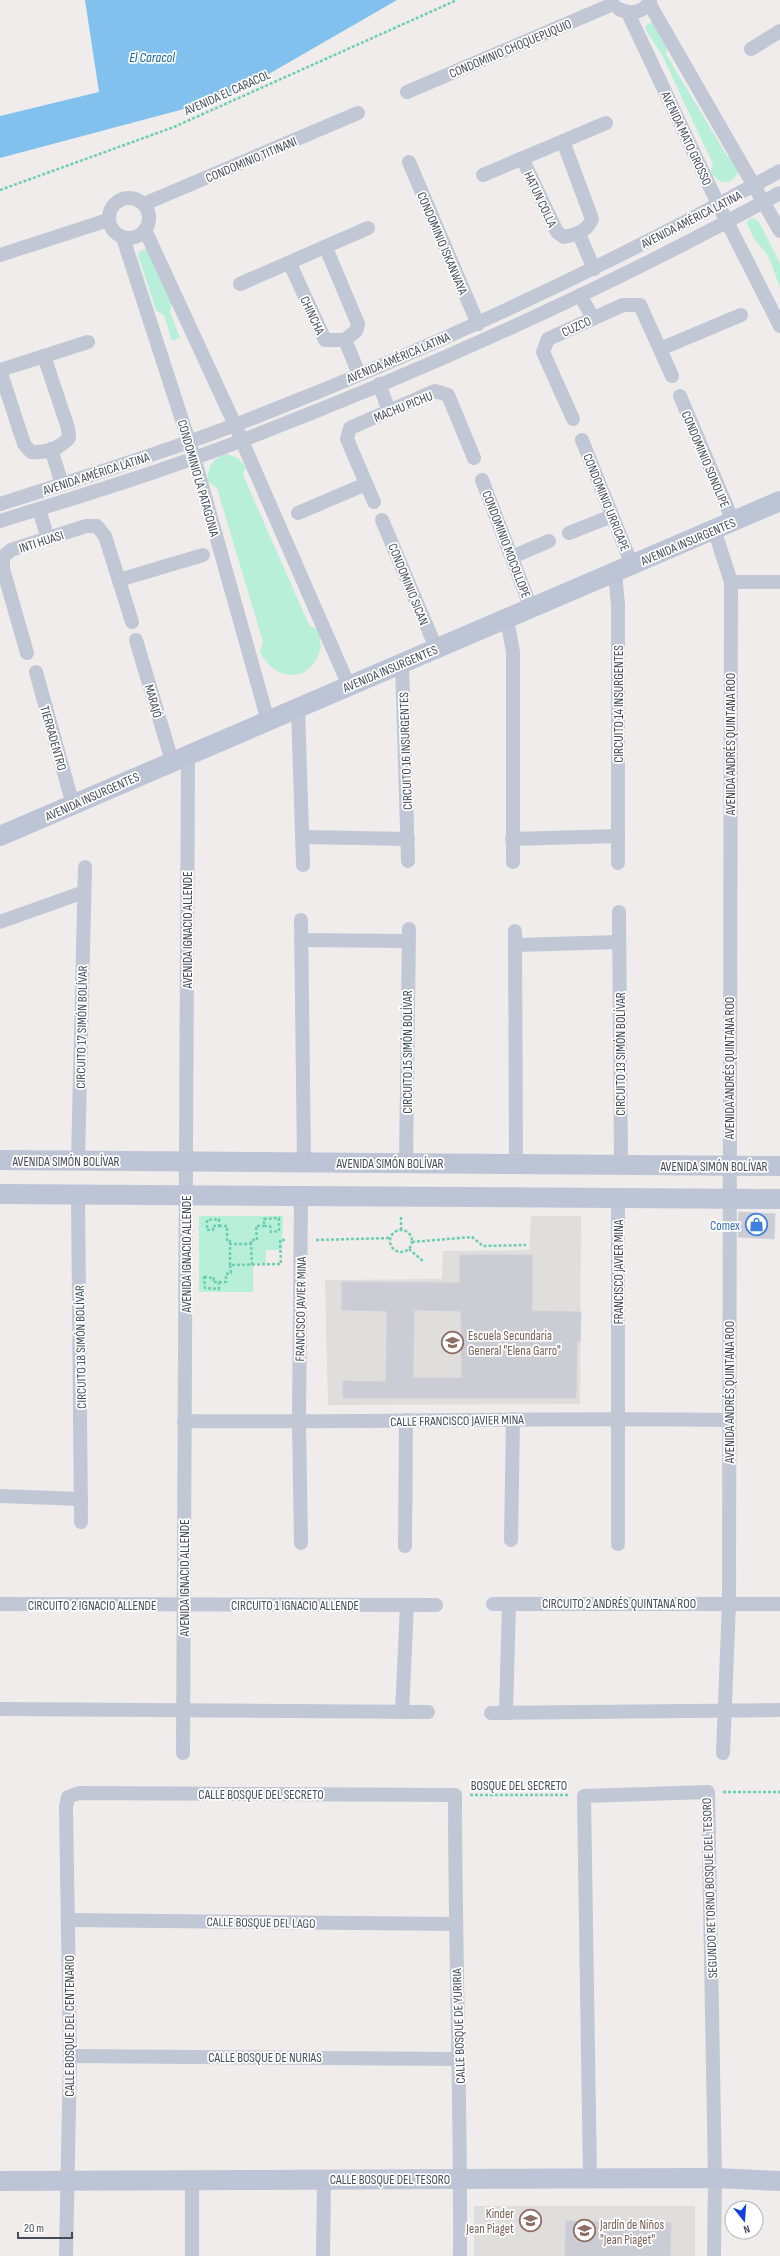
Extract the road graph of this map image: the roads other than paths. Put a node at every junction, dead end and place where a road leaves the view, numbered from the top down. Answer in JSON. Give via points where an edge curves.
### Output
{"nodes":[{"id":1,"x":650,"y":1,"type":"edge"},
{"id":2,"x":612,"y":2,"type":"edge"},
{"id":3,"x":628,"y":13,"type":"junction"},
{"id":4,"x":780,"y":31,"type":"edge"},
{"id":5,"x":751,"y":49,"type":"dead end"},
{"id":6,"x":407,"y":92,"type":"dead end"},
{"id":7,"x":358,"y":113,"type":"dead end"},
{"id":8,"x":606,"y":123,"type":"dead end"},
{"id":9,"x":563,"y":141,"type":"junction"},
{"id":10,"x":522,"y":158,"type":"junction"},
{"id":11,"x":409,"y":162,"type":"dead end"},
{"id":12,"x":780,"y":172,"type":"edge"},
{"id":13,"x":483,"y":174,"type":"dead end"},
{"id":14,"x":753,"y":186,"type":"junction"},
{"id":15,"x":780,"y":193,"type":"edge"},
{"id":16,"x":763,"y":202,"type":"junction"},
{"id":17,"x":144,"y":204,"type":"junction"},
{"id":18,"x":719,"y":206,"type":"junction"},
{"id":19,"x":108,"y":220,"type":"junction"},
{"id":20,"x":728,"y":222,"type":"junction"},
{"id":21,"x":368,"y":228,"type":"dead end"},
{"id":22,"x":145,"y":230,"type":"junction"},
{"id":23,"x":780,"y":231,"type":"edge"},
{"id":24,"x":579,"y":234,"type":"junction"},
{"id":25,"x":123,"y":238,"type":"junction"},
{"id":26,"x":326,"y":248,"type":"junction"},
{"id":27,"x":0,"y":255,"type":"edge"},
{"id":28,"x":290,"y":264,"type":"junction"},
{"id":29,"x":594,"y":269,"type":"junction"},
{"id":30,"x":240,"y":284,"type":"dead end"},
{"id":31,"x":580,"y":295,"type":"junction"},
{"id":32,"x":741,"y":315,"type":"dead end"},
{"id":33,"x":593,"y":318,"type":"junction"},
{"id":34,"x":478,"y":324,"type":"junction"},
{"id":35,"x":780,"y":326,"type":"edge"},
{"id":36,"x":345,"y":340,"type":"junction"},
{"id":37,"x":88,"y":342,"type":"dead end"},
{"id":38,"x":660,"y":349,"type":"junction"},
{"id":39,"x":44,"y":356,"type":"junction"},
{"id":40,"x":0,"y":370,"type":"edge"},
{"id":41,"x":359,"y":374,"type":"junction"},
{"id":42,"x":672,"y":376,"type":"dead end"},
{"id":43,"x":379,"y":384,"type":"junction"},
{"id":44,"x":680,"y":396,"type":"dead end"},
{"id":45,"x":389,"y":411,"type":"junction"},
{"id":46,"x":573,"y":419,"type":"dead end"},
{"id":47,"x":235,"y":425,"type":"junction"},
{"id":48,"x":582,"y":440,"type":"dead end"},
{"id":49,"x":189,"y":441,"type":"junction"},
{"id":50,"x":241,"y":441,"type":"junction"},
{"id":51,"x":51,"y":449,"type":"junction"},
{"id":52,"x":194,"y":457,"type":"junction"},
{"id":53,"x":474,"y":458,"type":"dead end"},
{"id":54,"x":482,"y":480,"type":"dead end"},
{"id":55,"x":62,"y":484,"type":"junction"},
{"id":56,"x":366,"y":484,"type":"junction"},
{"id":57,"x":780,"y":501,"type":"edge"},
{"id":58,"x":374,"y":502,"type":"dead end"},
{"id":59,"x":0,"y":504,"type":"edge"},
{"id":60,"x":39,"y":508,"type":"junction"},
{"id":61,"x":298,"y":513,"type":"dead end"},
{"id":62,"x":612,"y":516,"type":"junction"},
{"id":63,"x":0,"y":520,"type":"edge"},
{"id":64,"x":382,"y":520,"type":"dead end"},
{"id":65,"x":733,"y":521,"type":"junction"},
{"id":66,"x":714,"y":529,"type":"junction"},
{"id":67,"x":569,"y":533,"type":"dead end"},
{"id":68,"x":48,"y":539,"type":"junction"},
{"id":69,"x":549,"y":541,"type":"dead end"},
{"id":70,"x":204,"y":555,"type":"dead end"},
{"id":71,"x":512,"y":557,"type":"junction"},
{"id":72,"x":624,"y":568,"type":"junction"},
{"id":73,"x":119,"y":580,"type":"junction"},
{"id":74,"x":731,"y":582,"type":"junction"},
{"id":75,"x":780,"y":582,"type":"edge"},
{"id":76,"x":531,"y":608,"type":"junction"},
{"id":77,"x":507,"y":619,"type":"junction"},
{"id":78,"x":132,"y":622,"type":"dead end"},
{"id":79,"x":136,"y":640,"type":"dead end"},
{"id":80,"x":436,"y":648,"type":"junction"},
{"id":81,"x":27,"y":653,"type":"dead end"},
{"id":82,"x":402,"y":664,"type":"junction"},
{"id":83,"x":36,"y":672,"type":"dead end"},
{"id":84,"x":349,"y":686,"type":"junction"},
{"id":85,"x":298,"y":708,"type":"junction"},
{"id":86,"x":268,"y":721,"type":"junction"},
{"id":87,"x":180,"y":758,"type":"junction"},
{"id":88,"x":72,"y":805,"type":"junction"},
{"id":89,"x":0,"y":836,"type":"edge"},
{"id":90,"x":618,"y":836,"type":"junction"},
{"id":91,"x":303,"y":837,"type":"junction"},
{"id":92,"x":408,"y":839,"type":"junction"},
{"id":93,"x":512,"y":839,"type":"junction"},
{"id":94,"x":408,"y":861,"type":"dead end"},
{"id":95,"x":513,"y":862,"type":"dead end"},
{"id":96,"x":618,"y":863,"type":"dead end"},
{"id":97,"x":303,"y":865,"type":"dead end"},
{"id":98,"x":85,"y":866,"type":"dead end"},
{"id":99,"x":84,"y":892,"type":"junction"},
{"id":100,"x":619,"y":912,"type":"dead end"},
{"id":101,"x":301,"y":920,"type":"dead end"},
{"id":102,"x":0,"y":922,"type":"edge"},
{"id":103,"x":515,"y":931,"type":"dead end"},
{"id":104,"x":301,"y":940,"type":"junction"},
{"id":105,"x":619,"y":942,"type":"junction"},
{"id":106,"x":516,"y":945,"type":"junction"},
{"id":107,"x":0,"y":1160,"type":"edge"},
{"id":108,"x":78,"y":1161,"type":"junction"},
{"id":109,"x":187,"y":1162,"type":"junction"},
{"id":110,"x":304,"y":1162,"type":"junction"},
{"id":111,"x":406,"y":1164,"type":"junction"},
{"id":112,"x":458,"y":1164,"type":"junction"},
{"id":113,"x":516,"y":1164,"type":"junction"},
{"id":114,"x":620,"y":1165,"type":"junction"},
{"id":115,"x":728,"y":1166,"type":"junction"},
{"id":116,"x":780,"y":1166,"type":"edge"},
{"id":117,"x":0,"y":1194,"type":"edge"},
{"id":118,"x":78,"y":1194,"type":"junction"},
{"id":119,"x":186,"y":1195,"type":"junction"},
{"id":120,"x":301,"y":1195,"type":"junction"},
{"id":121,"x":457,"y":1196,"type":"junction"},
{"id":122,"x":618,"y":1197,"type":"junction"},
{"id":123,"x":730,"y":1198,"type":"junction"},
{"id":124,"x":780,"y":1198,"type":"edge"},
{"id":125,"x":619,"y":1418,"type":"junction"},
{"id":126,"x":513,"y":1419,"type":"junction"},
{"id":127,"x":406,"y":1420,"type":"junction"},
{"id":128,"x":729,"y":1420,"type":"junction"},
{"id":129,"x":184,"y":1421,"type":"junction"},
{"id":130,"x":299,"y":1422,"type":"junction"},
{"id":131,"x":0,"y":1496,"type":"edge"},
{"id":132,"x":81,"y":1499,"type":"junction"},
{"id":133,"x":81,"y":1522,"type":"dead end"},
{"id":134,"x":511,"y":1540,"type":"dead end"},
{"id":135,"x":301,"y":1542,"type":"dead end"},
{"id":136,"x":618,"y":1544,"type":"dead end"},
{"id":137,"x":405,"y":1546,"type":"dead end"},
{"id":138,"x":729,"y":1603,"type":"junction"},
{"id":139,"x":0,"y":1604,"type":"edge"},
{"id":140,"x":493,"y":1604,"type":"dead end"},
{"id":141,"x":509,"y":1604,"type":"junction"},
{"id":142,"x":780,"y":1604,"type":"edge"},
{"id":143,"x":407,"y":1605,"type":"junction"},
{"id":144,"x":436,"y":1605,"type":"dead end"},
{"id":145,"x":184,"y":1606,"type":"junction"},
{"id":146,"x":0,"y":1709,"type":"edge"},
{"id":147,"x":725,"y":1710,"type":"junction"},
{"id":148,"x":780,"y":1710,"type":"edge"},
{"id":149,"x":183,"y":1711,"type":"junction"},
{"id":150,"x":402,"y":1712,"type":"junction"},
{"id":151,"x":428,"y":1712,"type":"dead end"},
{"id":152,"x":491,"y":1713,"type":"dead end"},
{"id":153,"x":506,"y":1713,"type":"junction"},
{"id":154,"x":183,"y":1753,"type":"dead end"},
{"id":155,"x":723,"y":1753,"type":"dead end"},
{"id":156,"x":455,"y":1795,"type":"joint"},
{"id":157,"x":68,"y":1797,"type":"joint"},
{"id":158,"x":68,"y":1920,"type":"junction"},
{"id":159,"x":455,"y":1924,"type":"junction"},
{"id":160,"x":70,"y":2056,"type":"junction"},
{"id":161,"x":459,"y":2059,"type":"junction"},
{"id":162,"x":715,"y":2178,"type":"junction"},
{"id":163,"x":324,"y":2179,"type":"junction"},
{"id":164,"x":460,"y":2179,"type":"junction"},
{"id":165,"x":590,"y":2179,"type":"junction"},
{"id":166,"x":67,"y":2180,"type":"junction"},
{"id":167,"x":192,"y":2180,"type":"junction"},
{"id":168,"x":0,"y":2181,"type":"edge"},
{"id":169,"x":780,"y":2181,"type":"edge"},
{"id":170,"x":66,"y":2256,"type":"edge"},
{"id":171,"x":192,"y":2256,"type":"edge"},
{"id":172,"x":323,"y":2256,"type":"edge"},
{"id":173,"x":460,"y":2256,"type":"edge"},
{"id":174,"x":714,"y":2256,"type":"edge"}],
"edges":[{"from":1,"to":3,"type":"street","via":[[640,11]]},
{"from":1,"to":14,"type":"street"},
{"from":2,"to":3,"type":"street","via":[[620,10]]},
{"from":2,"to":6,"type":"street","name":"CONDOMINIO CHOQUEPUQUIO"},
{"from":3,"to":18,"type":"street","name":"AVENIDA MATO GROSSO"},
{"from":4,"to":5,"type":"street"},
{"from":7,"to":17,"type":"street","name":"CONDOMINIO TITINANI"},
{"from":8,"to":9,"type":"street","name":"HATUN COLLA"},
{"from":9,"to":10,"type":"street","name":"HATUN COLLA"},
{"from":9,"to":24,"type":"street","via":[[592,219],[589,226]]},
{"from":10,"to":13,"type":"street","name":"HATUN COLLA"},
{"from":10,"to":24,"type":"street","name":"HATUN COLLA","via":[[557,232],[564,236]]},
{"from":11,"to":34,"type":"street","name":"CONDOMINIO ISKANWAYA"},
{"from":12,"to":14,"type":"street","name":"AVENIDA AMÉRICA LATINA"},
{"from":14,"to":16,"type":"street"},
{"from":14,"to":18,"type":"street","name":"AVENIDA AMÉRICA LATINA"},
{"from":15,"to":16,"type":"street","name":"AVENIDA AMÉRICA LATINA"},
{"from":16,"to":20,"type":"street","name":"AVENIDA AMÉRICA LATINA"},
{"from":16,"to":23,"type":"street"},
{"from":17,"to":19,"type":"street","via":[[137,199],[120,199],[109,212]]},
{"from":17,"to":22,"type":"street","via":[[149,213],[149,222]]},
{"from":18,"to":20,"type":"street","name":"AVENIDA MATO GROSSO"},
{"from":18,"to":29,"type":"street","name":"AVENIDA AMÉRICA LATINA"},
{"from":19,"to":25,"type":"street","name":"CONDOMINIO LA PATAGONIA","via":[[111,228]]},
{"from":19,"to":27,"type":"street"},
{"from":20,"to":31,"type":"street","name":"AVENIDA AMÉRICA LATINA"},
{"from":20,"to":35,"type":"street","name":"AVENIDA MATO GROSSO"},
{"from":21,"to":26,"type":"street"},
{"from":22,"to":25,"type":"street","via":[[135,237]]},
{"from":22,"to":47,"type":"street"},
{"from":24,"to":29,"type":"street"},
{"from":25,"to":49,"type":"street","name":"CONDOMINIO LA PATAGONIA"},
{"from":26,"to":28,"type":"street"},
{"from":26,"to":36,"type":"street","name":"CHINCHA","via":[[358,324],[356,331]]},
{"from":28,"to":30,"type":"street"},
{"from":28,"to":36,"type":"street","name":"CHINCHA","via":[[325,340]]},
{"from":29,"to":34,"type":"street","name":"AVENIDA AMÉRICA LATINA"},
{"from":31,"to":33,"type":"street"},
{"from":31,"to":43,"type":"street","name":"AVENIDA AMÉRICA LATINA"},
{"from":32,"to":38,"type":"street"},
{"from":33,"to":38,"type":"street","name":"CUZCO","via":[[623,305],[640,305]]},
{"from":33,"to":46,"type":"street","name":"CUZCO","via":[[548,339],[543,352]]},
{"from":34,"to":41,"type":"street","name":"AVENIDA AMÉRICA LATINA"},
{"from":36,"to":41,"type":"street"},
{"from":37,"to":39,"type":"street"},
{"from":38,"to":42,"type":"street","name":"CUZCO"},
{"from":39,"to":40,"type":"street"},
{"from":39,"to":51,"type":"street","via":[[69,438],[61,446]]},
{"from":40,"to":51,"type":"street","via":[[24,444],[31,452],[40,453]]},
{"from":41,"to":47,"type":"street","name":"AVENIDA AMÉRICA LATINA"},
{"from":43,"to":45,"type":"street"},
{"from":43,"to":50,"type":"street","name":"AVENIDA AMÉRICA LATINA"},
{"from":44,"to":65,"type":"street","name":"CONDOMINIO SONOLIPE"},
{"from":45,"to":53,"type":"street","name":"MACHU PICHU","via":[[435,391],[448,395]]},
{"from":45,"to":56,"type":"street","name":"MACHU PICHU","via":[[350,428],[347,439]]},
{"from":47,"to":49,"type":"street","name":"AVENIDA AMÉRICA LATINA"},
{"from":47,"to":50,"type":"street"},
{"from":48,"to":62,"type":"street","name":"CONDOMINIO URRICAPE"},
{"from":49,"to":52,"type":"street","name":"CONDOMINIO LA PATAGONIA"},
{"from":49,"to":55,"type":"street","name":"AVENIDA AMÉRICA LATINA"},
{"from":50,"to":52,"type":"street","name":"AVENIDA AMÉRICA LATINA"},
{"from":50,"to":84,"type":"street"},
{"from":51,"to":55,"type":"street"},
{"from":52,"to":60,"type":"street","name":"AVENIDA AMÉRICA LATINA"},
{"from":52,"to":86,"type":"street","name":"CONDOMINIO LA PATAGONIA"},
{"from":54,"to":71,"type":"street","name":"CONDOMINIO MOCOLLOPE"},
{"from":55,"to":59,"type":"street","name":"AVENIDA AMÉRICA LATINA"},
{"from":56,"to":58,"type":"street","name":"MACHU PICHU"},
{"from":56,"to":61,"type":"street"},
{"from":57,"to":65,"type":"main road","name":"AVENIDA INSURGENTES"},
{"from":60,"to":63,"type":"street","name":"AVENIDA AMÉRICA LATINA"},
{"from":60,"to":68,"type":"street"},
{"from":62,"to":67,"type":"street"},
{"from":62,"to":72,"type":"street","name":"CONDOMINIO URRICAPE"},
{"from":64,"to":80,"type":"street","name":"CONDOMINIO SICAN"},
{"from":65,"to":66,"type":"main road","name":"AVENIDA INSURGENTES"},
{"from":66,"to":72,"type":"main road","name":"AVENIDA INSURGENTES"},
{"from":66,"to":74,"type":"street","name":"AVENIDA ANDRÉS QUINTANA ROO"},
{"from":68,"to":73,"type":"street","name":"INTI HUASI","via":[[86,526],[97,526],[106,536]]},
{"from":68,"to":81,"type":"street","name":"INTI HUASI","via":[[11,550],[3,557],[3,568]]},
{"from":69,"to":71,"type":"street"},
{"from":70,"to":73,"type":"street"},
{"from":71,"to":76,"type":"street","name":"CONDOMINIO MOCOLLOPE"},
{"from":72,"to":76,"type":"main road","name":"AVENIDA INSURGENTES"},
{"from":72,"to":90,"type":"street","name":"CIRCUITO 14 INSURGENTES","via":[[618,605]]},
{"from":73,"to":78,"type":"street","name":"INTI HUASI"},
{"from":74,"to":75,"type":"street"},
{"from":74,"to":115,"type":"street","name":"AVENIDA ANDRÉS QUINTANA ROO"},
{"from":76,"to":77,"type":"main road","name":"AVENIDA INSURGENTES"},
{"from":77,"to":80,"type":"main road","name":"AVENIDA INSURGENTES"},
{"from":77,"to":93,"type":"street","via":[[513,652]]},
{"from":79,"to":87,"type":"street","name":"MARAJÓ"},
{"from":80,"to":82,"type":"main road","name":"AVENIDA INSURGENTES"},
{"from":82,"to":84,"type":"main road","name":"AVENIDA INSURGENTES"},
{"from":82,"to":92,"type":"street","name":"CIRCUITO 16 INSURGENTES"},
{"from":83,"to":88,"type":"street","name":"TIERRADENTRO"},
{"from":84,"to":85,"type":"main road","name":"AVENIDA INSURGENTES"},
{"from":85,"to":86,"type":"main road","name":"AVENIDA INSURGENTES"},
{"from":85,"to":91,"type":"street"},
{"from":86,"to":87,"type":"main road","name":"AVENIDA INSURGENTES"},
{"from":87,"to":88,"type":"main road","name":"AVENIDA INSURGENTES"},
{"from":87,"to":109,"type":"street","name":"AVENIDA IGNACIO ALLENDE"},
{"from":88,"to":89,"type":"main road","name":"AVENIDA INSURGENTES"},
{"from":90,"to":93,"type":"street"},
{"from":90,"to":96,"type":"street","name":"CIRCUITO 14 INSURGENTES"},
{"from":91,"to":92,"type":"street"},
{"from":91,"to":97,"type":"street"},
{"from":92,"to":94,"type":"street","name":"CIRCUITO 16 INSURGENTES"},
{"from":93,"to":95,"type":"street"},
{"from":98,"to":99,"type":"street","name":"CIRCUITO 17 SIMÓN BOLÍVAR"},
{"from":99,"to":102,"type":"street"},
{"from":99,"to":108,"type":"street","name":"CIRCUITO 17 SIMÓN BOLÍVAR"},
{"from":100,"to":105,"type":"street","name":"CIRCUITO 13 SIMÓN BOLÍVAR"},
{"from":101,"to":104,"type":"street"},
{"from":103,"to":106,"type":"street"},
{"from":104,"to":110,"type":"street"},
{"from":104,"to":111,"type":"street","name":"CIRCUITO 15 SIMÓN BOLÍVAR","via":[[408,935]]},
{"from":105,"to":106,"type":"street"},
{"from":105,"to":114,"type":"street","name":"CIRCUITO 13 SIMÓN BOLÍVAR"},
{"from":106,"to":113,"type":"street"},
{"from":107,"to":108,"type":"main road","name":"AVENIDA SIMÓN BOLÍVAR"},
{"from":108,"to":109,"type":"main road","name":"AVENIDA SIMÓN BOLÍVAR"},
{"from":109,"to":110,"type":"main road","name":"AVENIDA SIMÓN BOLÍVAR"},
{"from":109,"to":119,"type":"street","name":"AVENIDA IGNACIO ALLENDE"},
{"from":110,"to":111,"type":"main road","name":"AVENIDA SIMÓN BOLÍVAR"},
{"from":111,"to":112,"type":"main road","name":"AVENIDA SIMÓN BOLÍVAR"},
{"from":112,"to":113,"type":"main road","name":"AVENIDA SIMÓN BOLÍVAR"},
{"from":112,"to":121,"type":"main road"},
{"from":113,"to":114,"type":"main road","name":"AVENIDA SIMÓN BOLÍVAR"},
{"from":114,"to":115,"type":"main road","name":"AVENIDA SIMÓN BOLÍVAR"},
{"from":115,"to":116,"type":"main road","name":"AVENIDA SIMÓN BOLÍVAR"},
{"from":115,"to":123,"type":"street","name":"AVENIDA ANDRÉS QUINTANA ROO"},
{"from":117,"to":118,"type":"main road"},
{"from":118,"to":119,"type":"main road"},
{"from":118,"to":132,"type":"street","name":"CIRCUITO 18 SIMÓN BOLÍVAR"},
{"from":119,"to":120,"type":"main road"},
{"from":119,"to":129,"type":"street","name":"AVENIDA IGNACIO ALLENDE"},
{"from":120,"to":121,"type":"main road"},
{"from":120,"to":130,"type":"street","name":"FRANCISCO JAVIER MINA"},
{"from":121,"to":122,"type":"main road"},
{"from":122,"to":123,"type":"main road"},
{"from":122,"to":125,"type":"street","name":"FRANCISCO JAVIER MINA"},
{"from":123,"to":124,"type":"main road"},
{"from":123,"to":128,"type":"street","name":"AVENIDA ANDRÉS QUINTANA ROO"},
{"from":125,"to":126,"type":"street","name":"CALLE FRANCISCO JAVIER MINA"},
{"from":125,"to":128,"type":"street","name":"CALLE FRANCISCO JAVIER MINA"},
{"from":125,"to":136,"type":"street","name":"FRANCISCO JAVIER MINA"},
{"from":126,"to":127,"type":"street","name":"CALLE FRANCISCO JAVIER MINA"},
{"from":126,"to":134,"type":"street"},
{"from":127,"to":130,"type":"street","name":"CALLE FRANCISCO JAVIER MINA"},
{"from":127,"to":137,"type":"street"},
{"from":128,"to":138,"type":"street","name":"AVENIDA ANDRÉS QUINTANA ROO"},
{"from":129,"to":130,"type":"street","name":"CALLE FRANCISCO JAVIER MINA"},
{"from":129,"to":145,"type":"street","name":"AVENIDA IGNACIO ALLENDE"},
{"from":130,"to":135,"type":"street","name":"FRANCISCO JAVIER MINA"},
{"from":131,"to":132,"type":"street"},
{"from":132,"to":133,"type":"street","name":"CIRCUITO 18 SIMÓN BOLÍVAR"},
{"from":138,"to":141,"type":"street","name":"CIRCUITO 2 ANDRÉS QUINTANA ROO"},
{"from":138,"to":142,"type":"street","name":"CIRCUITO 2 ANDRÉS QUINTANA ROO"},
{"from":138,"to":147,"type":"street","name":"AVENIDA ANDRÉS QUINTANA ROO"},
{"from":139,"to":145,"type":"street","name":"CIRCUITO 2 IGNACIO ALLENDE"},
{"from":140,"to":141,"type":"street","name":"CIRCUITO 2 ANDRÉS QUINTANA ROO"},
{"from":141,"to":153,"type":"street"},
{"from":143,"to":144,"type":"street","name":"CIRCUITO 1 IGNACIO ALLENDE"},
{"from":143,"to":145,"type":"street","name":"CIRCUITO 1 IGNACIO ALLENDE"},
{"from":143,"to":150,"type":"street"},
{"from":145,"to":149,"type":"street","name":"AVENIDA IGNACIO ALLENDE"},
{"from":146,"to":149,"type":"street"},
{"from":147,"to":148,"type":"street"},
{"from":147,"to":153,"type":"street"},
{"from":147,"to":155,"type":"street","name":"AVENIDA ANDRÉS QUINTANA ROO"},
{"from":149,"to":150,"type":"street"},
{"from":149,"to":154,"type":"street","name":"AVENIDA IGNACIO ALLENDE"},
{"from":150,"to":151,"type":"street"},
{"from":152,"to":153,"type":"street"},
{"from":156,"to":157,"type":"street","name":"CALLE BOSQUE DEL SECRETO","via":[[79,1793]]},
{"from":156,"to":159,"type":"street","name":"CALLE BOSQUE DE YURIRIA"},
{"from":157,"to":158,"type":"street","name":"CALLE BOSQUE DEL CENTENARIO"},
{"from":158,"to":159,"type":"street","name":"CALLE BOSQUE DEL LAGO"},
{"from":158,"to":160,"type":"street","name":"CALLE BOSQUE DEL CENTENARIO"},
{"from":159,"to":161,"type":"street","name":"CALLE BOSQUE DE YURIRIA"},
{"from":160,"to":161,"type":"street","name":"CALLE BOSQUE DE NURIAS"},
{"from":160,"to":166,"type":"street","name":"CALLE BOSQUE DEL CENTENARIO"},
{"from":161,"to":164,"type":"street","name":"CALLE BOSQUE DE YURIRIA"},
{"from":162,"to":165,"type":"main road","name":"CALLE BOSQUE DEL TESORO"},
{"from":162,"to":165,"type":"street","name":"SEGUNDO RETORNO BOSQUE DEL TESORO","via":[[708,1792],[584,1796]]},
{"from":162,"to":169,"type":"main road","name":"CALLE BOSQUE DEL TESORO"},
{"from":162,"to":174,"type":"street","name":"SEGUNDO RETORNO BOSQUE DEL TESORO"},
{"from":163,"to":164,"type":"main road","name":"CALLE BOSQUE DEL TESORO"},
{"from":163,"to":167,"type":"main road","name":"CALLE BOSQUE DEL TESORO"},
{"from":163,"to":172,"type":"street"},
{"from":164,"to":165,"type":"main road","name":"CALLE BOSQUE DEL TESORO"},
{"from":164,"to":173,"type":"street","name":"CALLE BOSQUE DE YURIRIA"},
{"from":166,"to":167,"type":"main road","name":"CALLE BOSQUE DEL TESORO"},
{"from":166,"to":168,"type":"main road","name":"CALLE BOSQUE DEL TESORO"},
{"from":166,"to":170,"type":"street","name":"CALLE BOSQUE DEL CENTENARIO"},
{"from":167,"to":171,"type":"street"}]}
